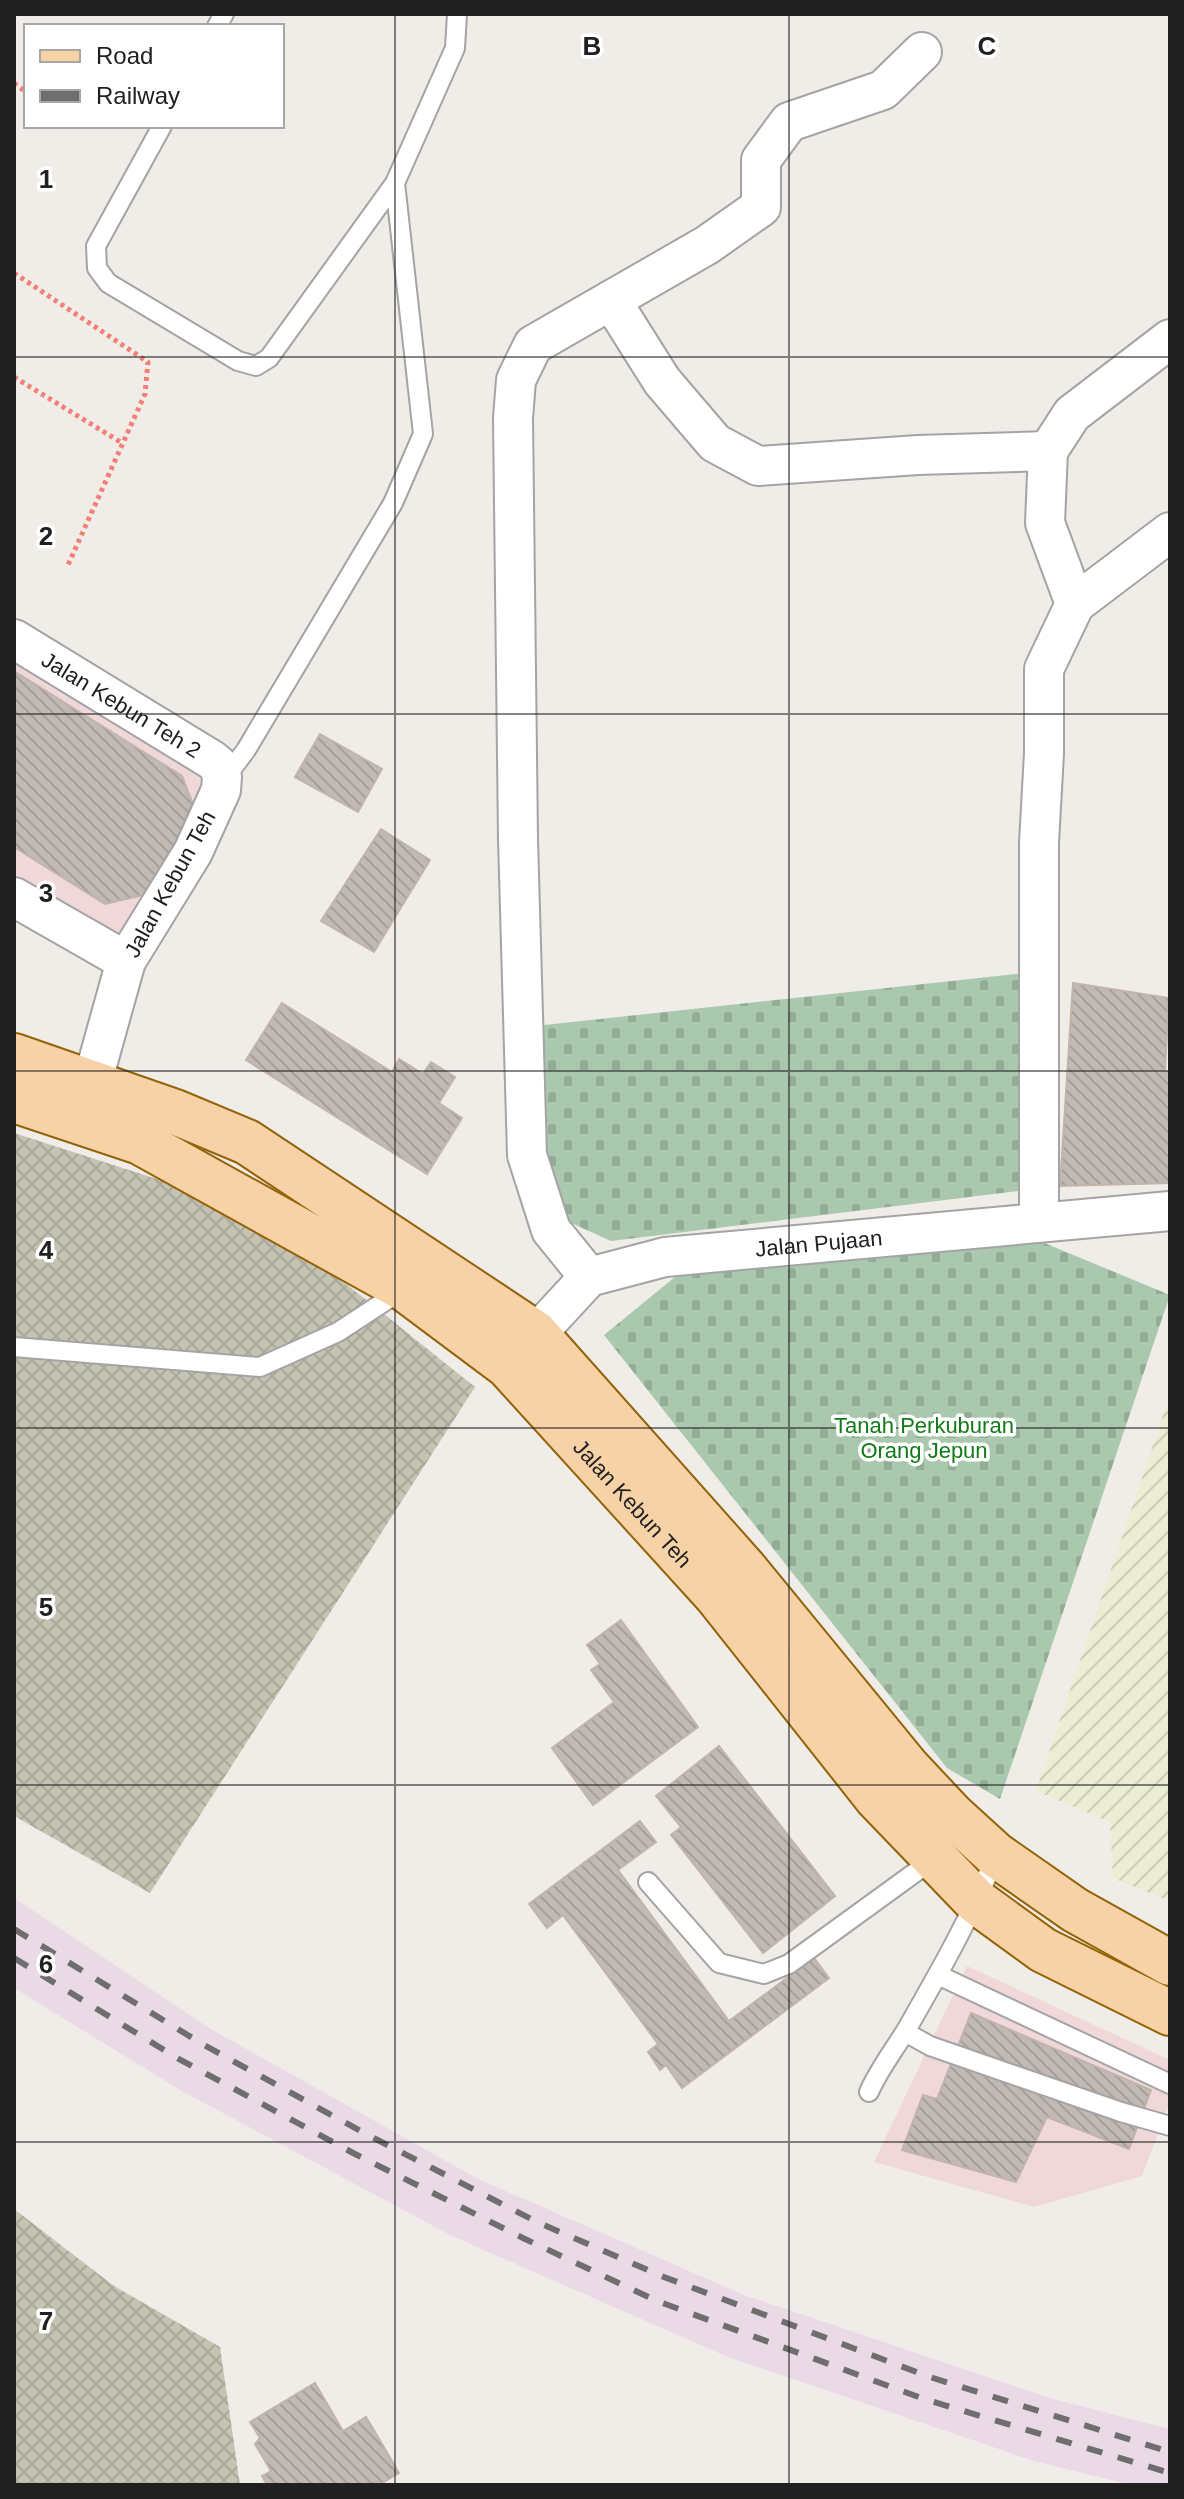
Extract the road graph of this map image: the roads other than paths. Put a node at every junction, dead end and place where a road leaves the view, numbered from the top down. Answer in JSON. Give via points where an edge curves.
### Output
{"nodes":[{"id":1,"x":457,"y":14,"type":"edge"},
{"id":2,"x":922,"y":52,"type":"dead end"},
{"id":3,"x":161,"y":128,"type":"edge"},
{"id":4,"x":395,"y":183,"type":"junction"},
{"id":5,"x":611,"y":300,"type":"junction"},
{"id":6,"x":1170,"y":339,"type":"edge"},
{"id":7,"x":1048,"y":451,"type":"junction"},
{"id":8,"x":1170,"y":532,"type":"edge"},
{"id":9,"x":1075,"y":604,"type":"junction"},
{"id":10,"x":14,"y":639,"type":"edge"},
{"id":11,"x":222,"y":777,"type":"junction"},
{"id":12,"x":14,"y":897,"type":"edge"},
{"id":13,"x":126,"y":961,"type":"junction"},
{"id":14,"x":14,"y":1056,"type":"edge"},
{"id":15,"x":92,"y":1083,"type":"junction"},
{"id":16,"x":14,"y":1100,"type":"edge"},
{"id":17,"x":1170,"y":1211,"type":"edge"},
{"id":18,"x":1039,"y":1222,"type":"junction"},
{"id":19,"x":589,"y":1277,"type":"junction"},
{"id":20,"x":424,"y":1280,"type":"junction"},
{"id":21,"x":14,"y":1347,"type":"edge"},
{"id":22,"x":522,"y":1349,"type":"junction"},
{"id":23,"x":996,"y":1855,"type":"junction"},
{"id":24,"x":935,"y":1858,"type":"junction"},
{"id":25,"x":648,"y":1882,"type":"dead end"},
{"id":26,"x":977,"y":1902,"type":"junction"},
{"id":27,"x":1170,"y":1963,"type":"edge"},
{"id":28,"x":938,"y":1975,"type":"junction"},
{"id":29,"x":1170,"y":2013,"type":"edge"},
{"id":30,"x":905,"y":2032,"type":"junction"},
{"id":31,"x":1170,"y":2084,"type":"edge"},
{"id":32,"x":869,"y":2092,"type":"dead end"},
{"id":33,"x":1170,"y":2126,"type":"edge"}],
"edges":[{"from":1,"to":4,"type":"lane","via":[[455,48]]},
{"from":2,"to":5,"type":"street","via":[[883,90],[789,122],[761,160],[761,207]]},
{"from":3,"to":4,"type":"lane","via":[[96,246],[97,268],[108,283],[238,361],[256,366],[269,358]]},
{"from":4,"to":11,"type":"lane","via":[[423,434],[393,503],[325,621],[246,750]]},
{"from":5,"to":7,"type":"street","via":[[662,381],[715,443],[758,466]]},
{"from":5,"to":19,"type":"street","via":[[533,345],[516,380],[513,418],[527,1155],[551,1230]]},
{"from":6,"to":7,"type":"street","via":[[1072,414]]},
{"from":7,"to":9,"type":"street","via":[[1045,523]]},
{"from":8,"to":9,"type":"street"},
{"from":9,"to":18,"type":"street","via":[[1044,669]]},
{"from":10,"to":11,"type":"street","name":"Jalan Kebun Teh 2","via":[[212,760]]},
{"from":11,"to":13,"type":"street","name":"Jalan Kebun Teh","via":[[193,852]]},
{"from":12,"to":13,"type":"street"},
{"from":13,"to":15,"type":"street","name":"Jalan Kebun Teh"},
{"from":14,"to":15,"type":"main road","name":"Jalan Kebun Teh"},
{"from":15,"to":20,"type":"main road","name":"Jalan Kebun Teh","via":[[247,1142]]},
{"from":16,"to":20,"type":"main road","name":"Jalan Kebun Teh","via":[[140,1142]]},
{"from":17,"to":18,"type":"street","name":"Jalan Pujaan"},
{"from":18,"to":19,"type":"street","name":"Jalan Pujaan","via":[[665,1257]]},
{"from":19,"to":22,"type":"street"},
{"from":20,"to":21,"type":"lane","via":[[338,1332],[260,1367]]},
{"from":20,"to":22,"type":"main road","name":"Jalan Kebun Teh"},
{"from":22,"to":23,"type":"main road","name":"Jalan Kebun Teh","via":[[744,1568],[907,1767]]},
{"from":22,"to":24,"type":"main road","name":"Jalan Kebun Teh","via":[[877,1798]]},
{"from":23,"to":26,"type":"lane"},
{"from":23,"to":27,"type":"main road","name":"Jalan Kebun Teh","via":[[1075,1910]]},
{"from":24,"to":25,"type":"lane","via":[[789,1964],[764,1974],[719,1963]]},
{"from":24,"to":26,"type":"main road","name":"Jalan Kebun Teh"},
{"from":26,"to":28,"type":"lane"},
{"from":26,"to":29,"type":"main road","name":"Jalan Kebun Teh","via":[[1043,1950]]},
{"from":28,"to":30,"type":"lane"},
{"from":28,"to":31,"type":"lane"},
{"from":30,"to":32,"type":"lane"},
{"from":30,"to":33,"type":"lane","via":[[930,2046]]}]}
